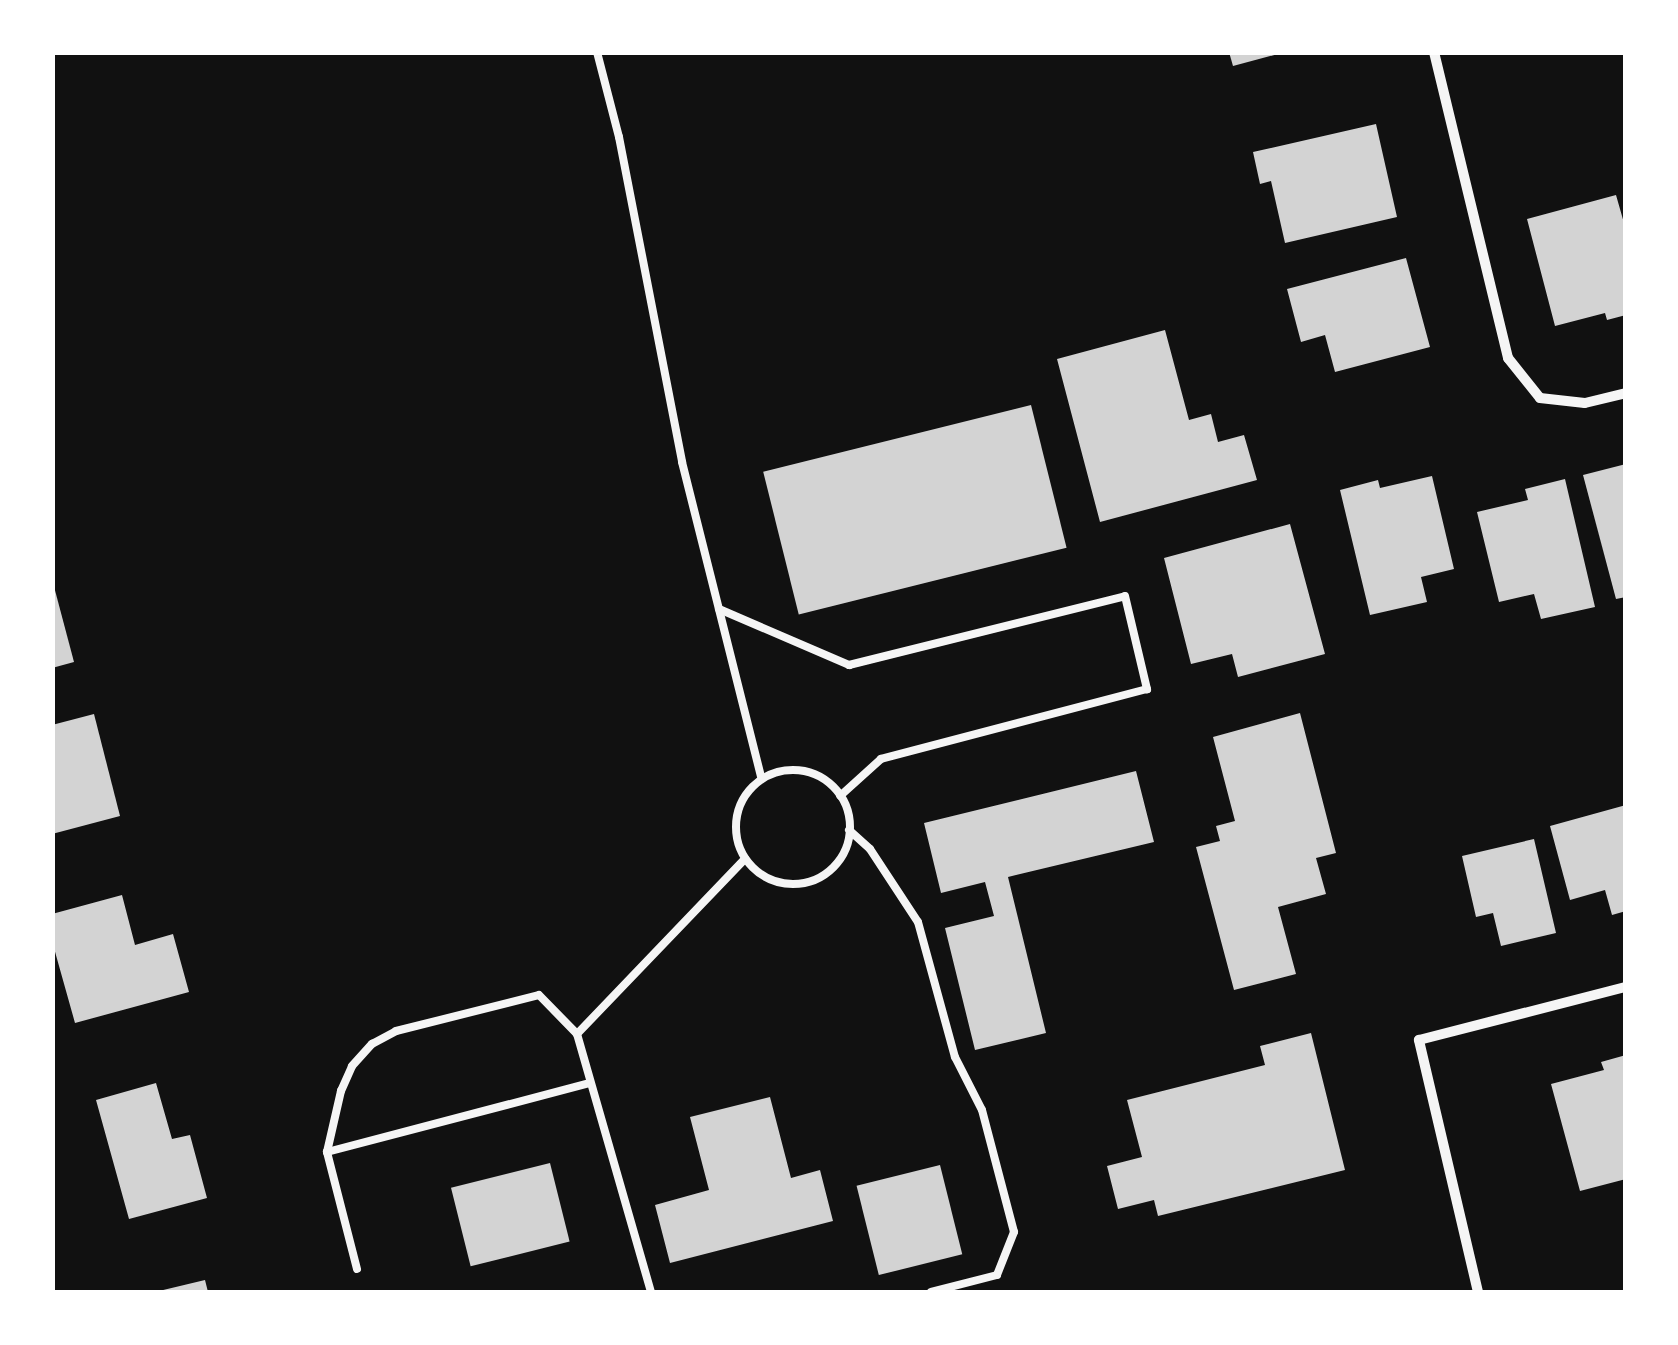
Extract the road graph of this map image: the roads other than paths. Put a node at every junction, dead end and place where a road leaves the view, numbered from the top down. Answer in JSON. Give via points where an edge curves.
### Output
{"nodes":[{"id":1,"x":597,"y":52,"type":"edge"},
{"id":2,"x":1434,"y":52,"type":"edge"},
{"id":3,"x":1626,"y":393,"type":"edge"},
{"id":4,"x":719,"y":610,"type":"junction"},
{"id":5,"x":761,"y":777,"type":"junction"},
{"id":6,"x":840,"y":796,"type":"junction"},
{"id":7,"x":850,"y":830,"type":"junction"},
{"id":8,"x":745,"y":859,"type":"junction"},
{"id":9,"x":1626,"y":987,"type":"edge"},
{"id":10,"x":577,"y":1034,"type":"junction"},
{"id":11,"x":590,"y":1082,"type":"junction"},
{"id":12,"x":328,"y":1152,"type":"junction"},
{"id":13,"x":357,"y":1270,"type":"dead end"},
{"id":14,"x":651,"y":1292,"type":"edge"},
{"id":15,"x":931,"y":1292,"type":"edge"},
{"id":16,"x":1478,"y":1292,"type":"edge"}],
"edges":[{"from":1,"to":4,"type":"lane"},
{"from":2,"to":3,"type":"street","via":[[1508,358],[1540,398],[1585,404]]},
{"from":4,"to":5,"type":"lane"},
{"from":4,"to":6,"type":"lane","via":[[849,665],[1125,596],[1147,689],[881,759]]},
{"from":5,"to":6,"type":"lane","via":[[812,774]]},
{"from":5,"to":8,"type":"lane","via":[[736,825]]},
{"from":6,"to":7,"type":"lane"},
{"from":7,"to":8,"type":"lane","via":[[838,863],[808,882],[773,881]]},
{"from":7,"to":15,"type":"lane","via":[[918,922],[955,1057],[982,1110],[1014,1232],[997,1275]]},
{"from":8,"to":10,"type":"lane"},
{"from":9,"to":16,"type":"street","via":[[1419,1040]]},
{"from":10,"to":11,"type":"lane"},
{"from":10,"to":12,"type":"lane","via":[[539,994],[396,1031],[352,1066]]},
{"from":11,"to":12,"type":"lane"},
{"from":11,"to":14,"type":"lane"},
{"from":12,"to":13,"type":"lane"}]}
